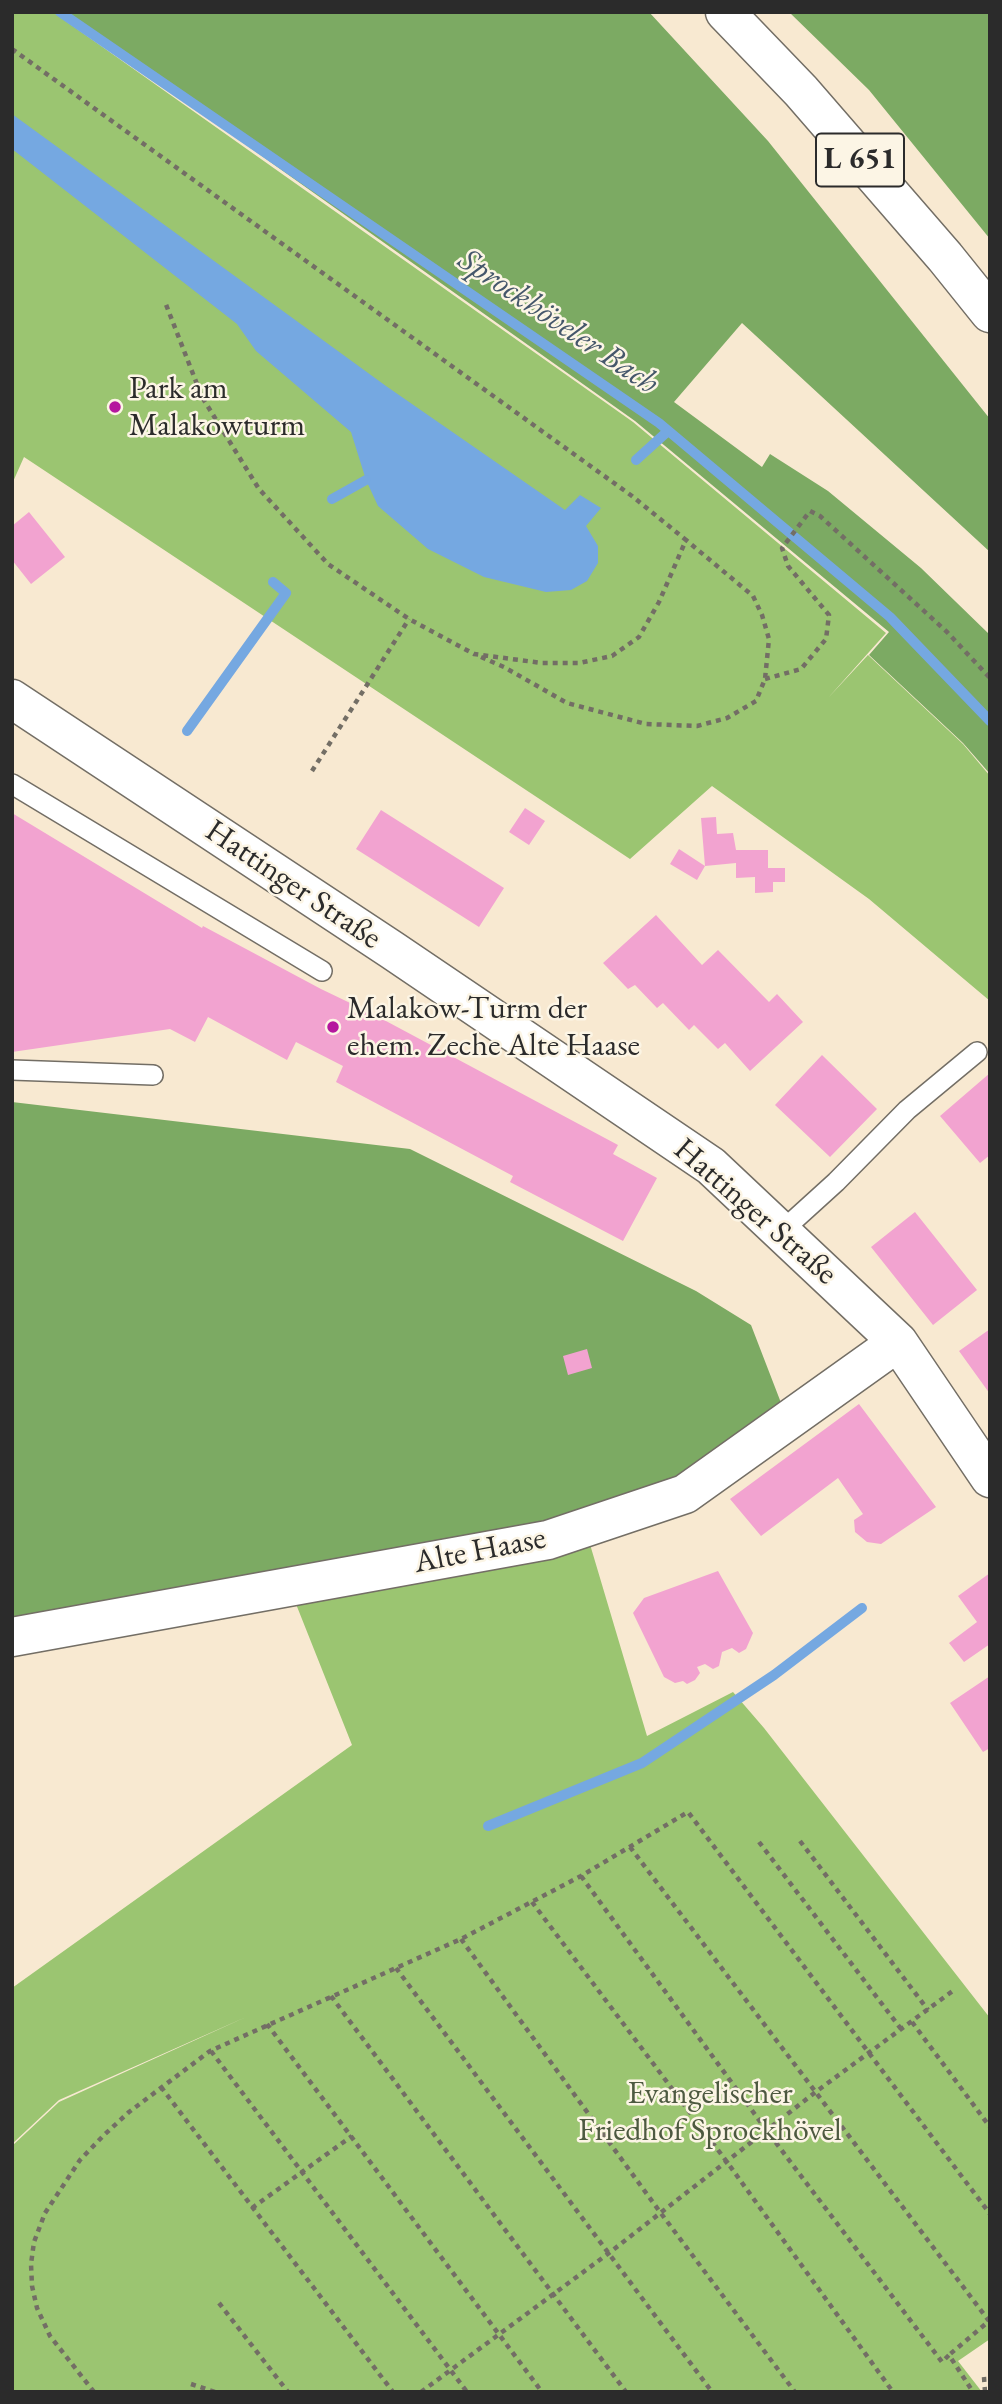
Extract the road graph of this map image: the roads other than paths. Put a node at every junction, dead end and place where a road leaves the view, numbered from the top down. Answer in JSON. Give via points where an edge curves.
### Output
{"nodes":[{"id":1,"x":725,"y":12,"type":"edge"},
{"id":2,"x":990,"y":313,"type":"edge"},
{"id":3,"x":12,"y":699,"type":"edge"},
{"id":4,"x":12,"y":784,"type":"edge"},
{"id":5,"x":322,"y":971,"type":"dead end"},
{"id":6,"x":977,"y":1052,"type":"dead end"},
{"id":7,"x":12,"y":1070,"type":"edge"},
{"id":8,"x":153,"y":1075,"type":"dead end"},
{"id":9,"x":782,"y":1231,"type":"junction"},
{"id":10,"x":898,"y":1342,"type":"junction"},
{"id":11,"x":990,"y":1478,"type":"edge"},
{"id":12,"x":12,"y":1637,"type":"edge"}],
"edges":[{"from":1,"to":2,"type":"street","number":"L 651","via":[[801,92]]},
{"from":3,"to":9,"type":"street","name":"Hattinger Straße","via":[[711,1166]]},
{"from":4,"to":5,"type":"lane"},
{"from":6,"to":9,"type":"lane","via":[[906,1110]]},
{"from":7,"to":8,"type":"lane"},
{"from":9,"to":10,"type":"street","name":"Hattinger Straße"},
{"from":10,"to":11,"type":"street","name":"Hattinger Straße"},
{"from":10,"to":12,"type":"street","name":"Alte Haase","via":[[685,1494],[548,1540]]}]}
